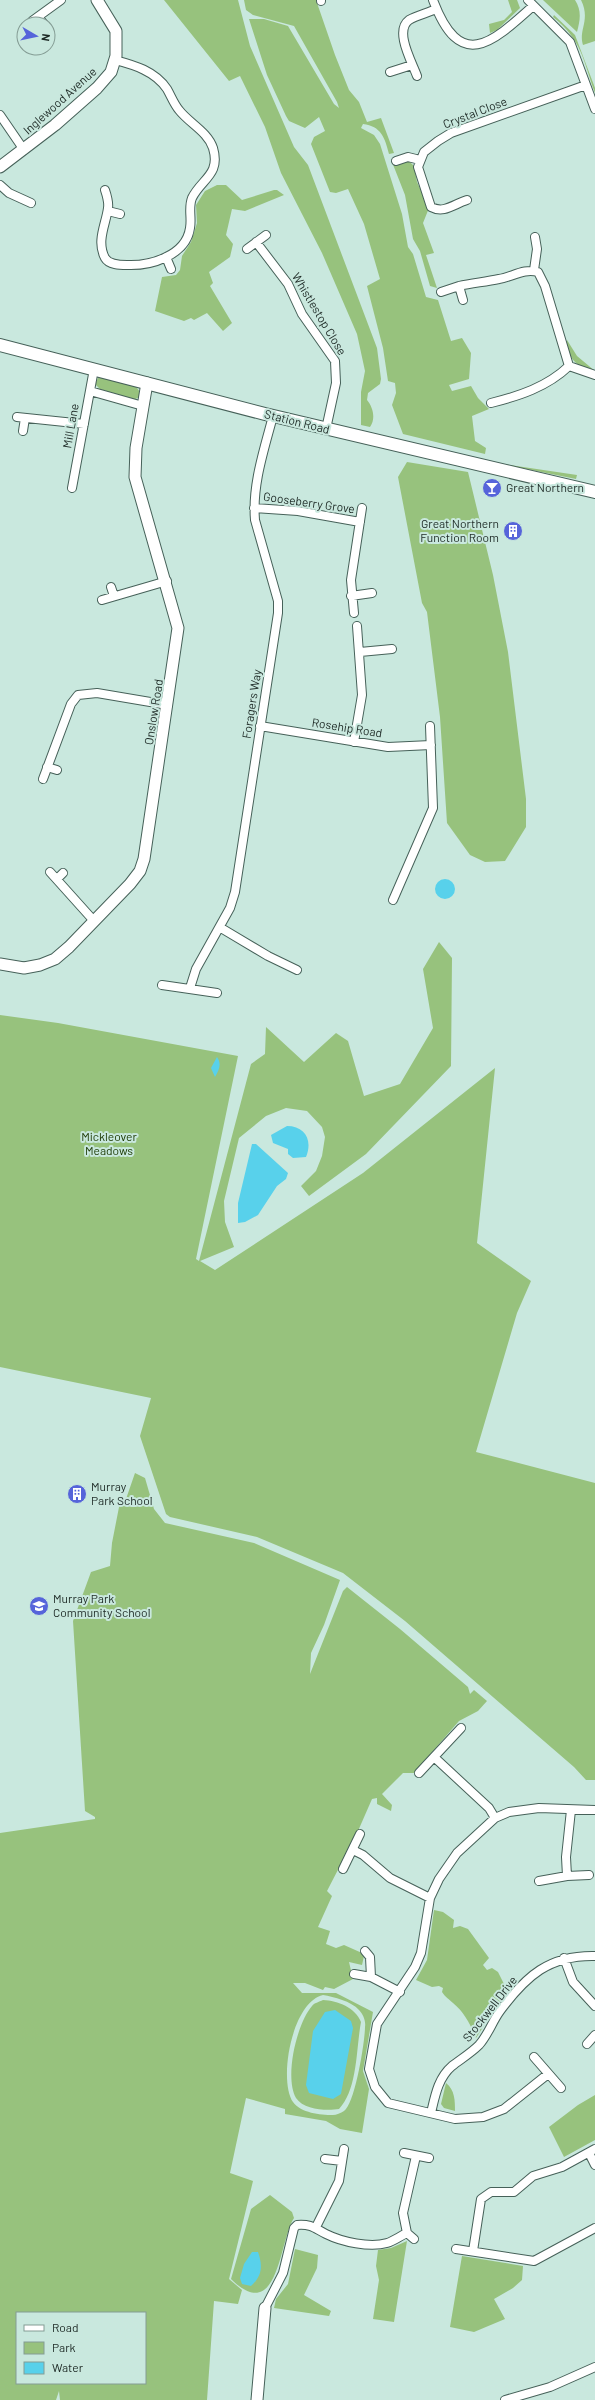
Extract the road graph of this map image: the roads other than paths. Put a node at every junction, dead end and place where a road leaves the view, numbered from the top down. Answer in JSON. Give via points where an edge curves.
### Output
{"nodes":[{"id":1,"x":61,"y":0,"type":"edge"},
{"id":2,"x":97,"y":0,"type":"edge"},
{"id":3,"x":433,"y":0,"type":"edge"},
{"id":4,"x":530,"y":3,"type":"edge"},
{"id":5,"x":436,"y":9,"type":"junction"},
{"id":6,"x":39,"y":16,"type":"edge"},
{"id":7,"x":115,"y":60,"type":"junction"},
{"id":8,"x":412,"y":65,"type":"junction"},
{"id":9,"x":390,"y":72,"type":"dead end"},
{"id":10,"x":417,"y":76,"type":"dead end"},
{"id":11,"x":586,"y":85,"type":"junction"},
{"id":12,"x":595,"y":109,"type":"edge"},
{"id":13,"x":0,"y":116,"type":"edge"},
{"id":14,"x":24,"y":150,"type":"junction"},
{"id":15,"x":420,"y":160,"type":"junction"},
{"id":16,"x":396,"y":161,"type":"dead end"},
{"id":17,"x":0,"y":167,"type":"edge"},
{"id":18,"x":0,"y":185,"type":"edge"},
{"id":19,"x":105,"y":190,"type":"dead end"},
{"id":20,"x":467,"y":200,"type":"dead end"},
{"id":21,"x":31,"y":204,"type":"dead end"},
{"id":22,"x":108,"y":211,"type":"junction"},
{"id":23,"x":120,"y":214,"type":"dead end"},
{"id":24,"x":266,"y":235,"type":"dead end"},
{"id":25,"x":535,"y":237,"type":"dead end"},
{"id":26,"x":256,"y":242,"type":"junction"},
{"id":27,"x":247,"y":249,"type":"dead end"},
{"id":28,"x":166,"y":257,"type":"junction"},
{"id":29,"x":171,"y":269,"type":"dead end"},
{"id":30,"x":534,"y":270,"type":"junction"},
{"id":31,"x":459,"y":286,"type":"junction"},
{"id":32,"x":441,"y":292,"type":"dead end"},
{"id":33,"x":463,"y":300,"type":"dead end"},
{"id":34,"x":0,"y":345,"type":"edge"},
{"id":35,"x":569,"y":366,"type":"junction"},
{"id":36,"x":94,"y":369,"type":"junction"},
{"id":37,"x":595,"y":375,"type":"edge"},
{"id":38,"x":147,"y":383,"type":"junction"},
{"id":39,"x":90,"y":391,"type":"junction"},
{"id":40,"x":491,"y":403,"type":"dead end"},
{"id":41,"x":143,"y":406,"type":"junction"},
{"id":42,"x":273,"y":416,"type":"junction"},
{"id":43,"x":84,"y":424,"type":"junction"},
{"id":44,"x":326,"y":429,"type":"junction"},
{"id":45,"x":23,"y":431,"type":"dead end"},
{"id":46,"x":72,"y":488,"type":"dead end"},
{"id":47,"x":595,"y":492,"type":"edge"},
{"id":48,"x":254,"y":508,"type":"junction"},
{"id":49,"x":362,"y":508,"type":"dead end"},
{"id":50,"x":360,"y":522,"type":"junction"},
{"id":51,"x":167,"y":581,"type":"junction"},
{"id":52,"x":111,"y":587,"type":"dead end"},
{"id":53,"x":372,"y":593,"type":"dead end"},
{"id":54,"x":114,"y":596,"type":"junction"},
{"id":55,"x":351,"y":596,"type":"junction"},
{"id":56,"x":102,"y":600,"type":"dead end"},
{"id":57,"x":354,"y":613,"type":"dead end"},
{"id":58,"x":356,"y":626,"type":"dead end"},
{"id":59,"x":392,"y":649,"type":"dead end"},
{"id":60,"x":360,"y":652,"type":"junction"},
{"id":61,"x":168,"y":705,"type":"junction"},
{"id":62,"x":260,"y":726,"type":"junction"},
{"id":63,"x":430,"y":726,"type":"dead end"},
{"id":64,"x":354,"y":742,"type":"junction"},
{"id":65,"x":431,"y":745,"type":"junction"},
{"id":66,"x":48,"y":767,"type":"junction"},
{"id":67,"x":56,"y":770,"type":"dead end"},
{"id":68,"x":43,"y":779,"type":"dead end"},
{"id":69,"x":50,"y":872,"type":"dead end"},
{"id":70,"x":63,"y":873,"type":"dead end"},
{"id":71,"x":57,"y":879,"type":"junction"},
{"id":72,"x":393,"y":900,"type":"dead end"},
{"id":73,"x":94,"y":921,"type":"junction"},
{"id":74,"x":221,"y":928,"type":"junction"},
{"id":75,"x":0,"y":964,"type":"edge"},
{"id":76,"x":297,"y":970,"type":"dead end"},
{"id":77,"x":162,"y":985,"type":"dead end"},
{"id":78,"x":190,"y":988,"type":"junction"},
{"id":79,"x":217,"y":993,"type":"dead end"},
{"id":80,"x":461,"y":1728,"type":"dead end"},
{"id":81,"x":434,"y":1757,"type":"junction"},
{"id":82,"x":419,"y":1774,"type":"dead end"},
{"id":83,"x":571,"y":1810,"type":"junction"},
{"id":84,"x":595,"y":1810,"type":"edge"},
{"id":85,"x":495,"y":1818,"type":"junction"},
{"id":86,"x":360,"y":1834,"type":"dead end"},
{"id":87,"x":353,"y":1850,"type":"junction"},
{"id":88,"x":343,"y":1869,"type":"dead end"},
{"id":89,"x":567,"y":1876,"type":"junction"},
{"id":90,"x":589,"y":1876,"type":"dead end"},
{"id":91,"x":539,"y":1881,"type":"dead end"},
{"id":92,"x":430,"y":1898,"type":"junction"},
{"id":93,"x":365,"y":1951,"type":"dead end"},
{"id":94,"x":595,"y":1956,"type":"edge"},
{"id":95,"x":564,"y":1958,"type":"junction"},
{"id":96,"x":354,"y":1974,"type":"dead end"},
{"id":97,"x":371,"y":1977,"type":"junction"},
{"id":98,"x":400,"y":1992,"type":"junction"},
{"id":99,"x":595,"y":2006,"type":"edge"},
{"id":100,"x":595,"y":2035,"type":"edge"},
{"id":101,"x":587,"y":2044,"type":"dead end"},
{"id":102,"x":534,"y":2057,"type":"dead end"},
{"id":103,"x":548,"y":2074,"type":"junction"},
{"id":104,"x":561,"y":2088,"type":"dead end"},
{"id":105,"x":432,"y":2113,"type":"junction"},
{"id":106,"x":344,"y":2149,"type":"dead end"},
{"id":107,"x":592,"y":2151,"type":"edge"},
{"id":108,"x":404,"y":2153,"type":"dead end"},
{"id":109,"x":416,"y":2156,"type":"junction"},
{"id":110,"x":429,"y":2158,"type":"dead end"},
{"id":111,"x":324,"y":2159,"type":"dead end"},
{"id":112,"x":342,"y":2161,"type":"junction"},
{"id":113,"x":595,"y":2166,"type":"edge"},
{"id":114,"x":316,"y":2227,"type":"junction"},
{"id":115,"x":595,"y":2228,"type":"edge"},
{"id":116,"x":407,"y":2233,"type":"junction"},
{"id":117,"x":414,"y":2239,"type":"dead end"},
{"id":118,"x":456,"y":2249,"type":"dead end"},
{"id":119,"x":473,"y":2251,"type":"junction"},
{"id":120,"x":265,"y":2308,"type":"joint"},
{"id":121,"x":595,"y":2367,"type":"edge"},
{"id":122,"x":257,"y":2400,"type":"edge"},
{"id":123,"x":505,"y":2400,"type":"edge"}],
"edges":[{"from":1,"to":6,"type":"street"},
{"from":2,"to":7,"type":"street","name":"Inglewood Avenue","via":[[116,31]]},
{"from":3,"to":5,"type":"street"},
{"from":4,"to":5,"type":"street","via":[[501,35],[490,41],[473,44],[461,42],[450,34]]},
{"from":4,"to":11,"type":"street","via":[[570,42]]},
{"from":5,"to":8,"type":"street","via":[[410,19],[403,30]]},
{"from":7,"to":14,"type":"street","name":"Inglewood Avenue","via":[[111,72],[97,88]]},
{"from":7,"to":28,"type":"street","via":[[146,71],[158,79],[179,109],[208,138],[214,150],[215,163],[212,174],[195,193],[191,202],[188,235],[176,251]]},
{"from":8,"to":9,"type":"street"},
{"from":8,"to":10,"type":"street"},
{"from":11,"to":12,"type":"street"},
{"from":11,"to":15,"type":"street","name":"Crystal Close","via":[[451,133],[429,148]]},
{"from":13,"to":14,"type":"street"},
{"from":14,"to":17,"type":"street","name":"Inglewood Avenue"},
{"from":15,"to":16,"type":"street","via":[[408,157]]},
{"from":15,"to":20,"type":"street","via":[[418,171],[431,208],[437,211],[445,210]]},
{"from":18,"to":21,"type":"street"},
{"from":19,"to":22,"type":"street"},
{"from":22,"to":23,"type":"street"},
{"from":22,"to":28,"type":"street","via":[[101,243],[108,261],[131,266]]},
{"from":24,"to":26,"type":"street"},
{"from":25,"to":30,"type":"street"},
{"from":26,"to":27,"type":"street"},
{"from":26,"to":44,"type":"street","name":"Whistlestop Close","via":[[288,284],[302,314],[335,361],[336,383]]},
{"from":28,"to":29,"type":"street"},
{"from":30,"to":31,"type":"street"},
{"from":30,"to":35,"type":"street","via":[[542,278]]},
{"from":31,"to":32,"type":"street"},
{"from":31,"to":33,"type":"street"},
{"from":34,"to":36,"type":"main road","name":"Station Road"},
{"from":35,"to":37,"type":"street"},
{"from":35,"to":40,"type":"street","via":[[549,382]]},
{"from":36,"to":38,"type":"main road","name":"Station Road"},
{"from":36,"to":39,"type":"street","name":"Mill Lane"},
{"from":38,"to":41,"type":"street","name":"Onslow Road"},
{"from":38,"to":42,"type":"main road","name":"Station Road"},
{"from":39,"to":41,"type":"street"},
{"from":39,"to":43,"type":"street","name":"Mill Lane"},
{"from":41,"to":51,"type":"street","name":"Onslow Road","via":[[135,457],[135,477]]},
{"from":42,"to":44,"type":"main road","name":"Station Road"},
{"from":42,"to":48,"type":"street","name":"Foragers Way"},
{"from":43,"to":45,"type":"street","via":[[21,418]]},
{"from":43,"to":46,"type":"street","name":"Mill Lane"},
{"from":44,"to":47,"type":"main road","name":"Station Road"},
{"from":48,"to":50,"type":"street","name":"Gooseberry Grove","via":[[298,511]]},
{"from":48,"to":62,"type":"street","name":"Foragers Way","via":[[255,520],[278,601]]},
{"from":49,"to":50,"type":"street","name":"Gooseberry Grove"},
{"from":50,"to":55,"type":"street","name":"Gooseberry Grove","via":[[350,580]]},
{"from":51,"to":54,"type":"street"},
{"from":51,"to":61,"type":"street","name":"Onslow Road","via":[[178,628]]},
{"from":52,"to":54,"type":"street"},
{"from":53,"to":55,"type":"street"},
{"from":54,"to":56,"type":"street"},
{"from":55,"to":57,"type":"street","name":"Gooseberry Grove"},
{"from":58,"to":60,"type":"street"},
{"from":59,"to":60,"type":"street"},
{"from":60,"to":64,"type":"street","via":[[362,695]]},
{"from":61,"to":66,"type":"street","via":[[97,693],[78,695],[71,704]]},
{"from":61,"to":73,"type":"street","name":"Onslow Road","via":[[143,865],[136,878]]},
{"from":62,"to":64,"type":"street","name":"Rosehip Road"},
{"from":62,"to":74,"type":"street","name":"Foragers Way","via":[[235,892]]},
{"from":63,"to":65,"type":"street"},
{"from":64,"to":65,"type":"street","name":"Rosehip Road","via":[[388,747]]},
{"from":65,"to":72,"type":"street","via":[[433,808]]},
{"from":66,"to":67,"type":"street"},
{"from":66,"to":68,"type":"street"},
{"from":69,"to":71,"type":"street"},
{"from":70,"to":71,"type":"street"},
{"from":71,"to":73,"type":"street"},
{"from":73,"to":75,"type":"street","name":"Onslow Road","via":[[69,947],[47,963],[24,968]]},
{"from":74,"to":76,"type":"street"},
{"from":74,"to":78,"type":"street","name":"Foragers Way","via":[[196,969]]},
{"from":77,"to":78,"type":"street"},
{"from":78,"to":79,"type":"street"},
{"from":80,"to":81,"type":"street"},
{"from":81,"to":82,"type":"street"},
{"from":81,"to":85,"type":"street","via":[[489,1808]]},
{"from":83,"to":84,"type":"street"},
{"from":83,"to":85,"type":"street","via":[[526,1808]]},
{"from":83,"to":89,"type":"street","via":[[566,1857]]},
{"from":85,"to":92,"type":"street","via":[[457,1853],[439,1879]]},
{"from":86,"to":87,"type":"street"},
{"from":87,"to":88,"type":"street"},
{"from":87,"to":92,"type":"street","via":[[390,1878]]},
{"from":89,"to":90,"type":"street"},
{"from":89,"to":91,"type":"street"},
{"from":92,"to":98,"type":"street","via":[[421,1953]]},
{"from":93,"to":97,"type":"street","via":[[370,1957]]},
{"from":94,"to":95,"type":"street","name":"Stockwell Drive"},
{"from":95,"to":99,"type":"street","via":[[573,1982]]},
{"from":95,"to":105,"type":"street","name":"Stockwell Drive","via":[[546,1965],[527,1981],[499,2012],[489,2032],[478,2045],[446,2073],[436,2094]]},
{"from":96,"to":97,"type":"street"},
{"from":97,"to":98,"type":"street"},
{"from":98,"to":105,"type":"street","via":[[377,2024],[369,2075],[382,2099],[388,2103]]},
{"from":100,"to":101,"type":"street"},
{"from":102,"to":103,"type":"street"},
{"from":103,"to":104,"type":"street"},
{"from":103,"to":105,"type":"street","via":[[513,2103],[483,2117],[455,2119]]},
{"from":106,"to":112,"type":"street"},
{"from":107,"to":113,"type":"street"},
{"from":107,"to":119,"type":"street","via":[[562,2167],[533,2176],[514,2192],[491,2192],[484,2195],[481,2199]]},
{"from":108,"to":109,"type":"street"},
{"from":109,"to":110,"type":"street"},
{"from":109,"to":116,"type":"street","via":[[403,2213]]},
{"from":111,"to":112,"type":"street"},
{"from":112,"to":114,"type":"street","via":[[338,2181]]},
{"from":114,"to":116,"type":"street","via":[[339,2238],[374,2244],[388,2243]]},
{"from":114,"to":120,"type":"street","via":[[302,2225],[294,2228],[283,2272]]},
{"from":115,"to":119,"type":"street","via":[[534,2261]]},
{"from":116,"to":117,"type":"street"},
{"from":118,"to":119,"type":"street"},
{"from":120,"to":122,"type":"street"},
{"from":121,"to":123,"type":"street","via":[[550,2387]]}]}
